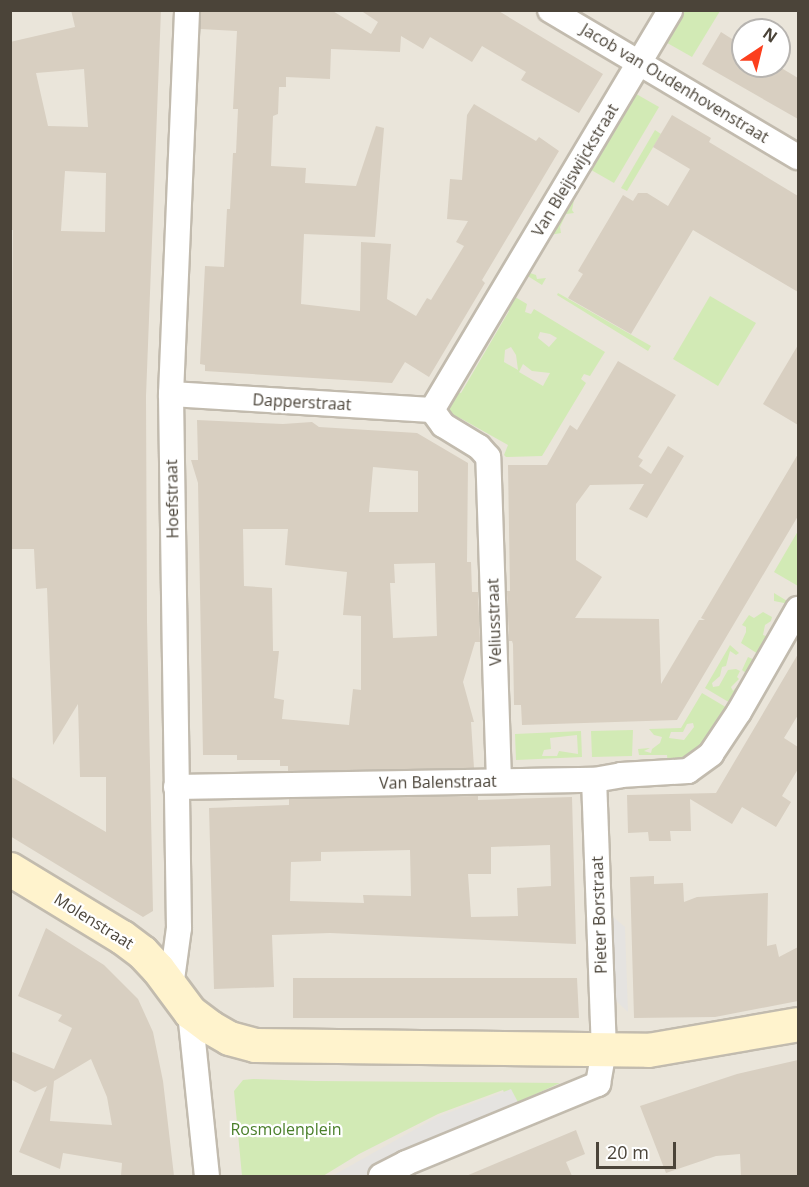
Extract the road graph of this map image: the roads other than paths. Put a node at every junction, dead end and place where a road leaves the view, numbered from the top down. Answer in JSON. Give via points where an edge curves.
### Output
{"nodes":[{"id":1,"x":187,"y":10,"type":"edge"},
{"id":2,"x":550,"y":10,"type":"edge"},
{"id":3,"x":670,"y":10,"type":"edge"},
{"id":4,"x":640,"y":62,"type":"junction"},
{"id":5,"x":798,"y":157,"type":"edge"},
{"id":6,"x":171,"y":394,"type":"junction"},
{"id":7,"x":432,"y":410,"type":"junction"},
{"id":8,"x":797,"y":613,"type":"edge"},
{"id":9,"x":594,"y":780,"type":"junction"},
{"id":10,"x":499,"y":781,"type":"junction"},
{"id":11,"x":176,"y":788,"type":"junction"},
{"id":12,"x":10,"y":869,"type":"edge"},
{"id":13,"x":181,"y":1000,"type":"junction"},
{"id":14,"x":798,"y":1024,"type":"edge"},
{"id":15,"x":604,"y":1051,"type":"junction"},
{"id":16,"x":207,"y":1176,"type":"edge"},
{"id":17,"x":381,"y":1176,"type":"edge"}],
"edges":[{"from":1,"to":6,"type":"street","name":"Hoefstraat"},
{"from":2,"to":4,"type":"street","name":"Jacob van Oudenhovenstraat"},
{"from":3,"to":4,"type":"street","name":"Van Bleijswijckstraat"},
{"from":4,"to":5,"type":"street","name":"Jacob van Oudenhovenstraat"},
{"from":4,"to":7,"type":"street","name":"Van Bleijswijckstraat"},
{"from":6,"to":7,"type":"street","name":"Dapperstraat"},
{"from":6,"to":11,"type":"street","name":"Hoefstraat"},
{"from":7,"to":10,"type":"street","name":"Veliusstraat","via":[[443,425],[485,452],[489,463]]},
{"from":8,"to":9,"type":"street","name":"Van Balenstraat","via":[[740,712],[698,766],[679,772]]},
{"from":9,"to":10,"type":"street","name":"Van Balenstraat"},
{"from":9,"to":15,"type":"street","name":"Pieter Borstraat"},
{"from":10,"to":11,"type":"street","name":"Van Balenstraat"},
{"from":11,"to":13,"type":"street","name":"Hoefstraat"},
{"from":12,"to":13,"type":"street","name":"Molenstraat","via":[[122,937],[158,969]]},
{"from":13,"to":15,"type":"street","via":[[229,1038],[255,1045]]},
{"from":13,"to":16,"type":"street"},
{"from":14,"to":15,"type":"street","via":[[673,1047]]},
{"from":15,"to":17,"type":"street","via":[[598,1084]]}]}
